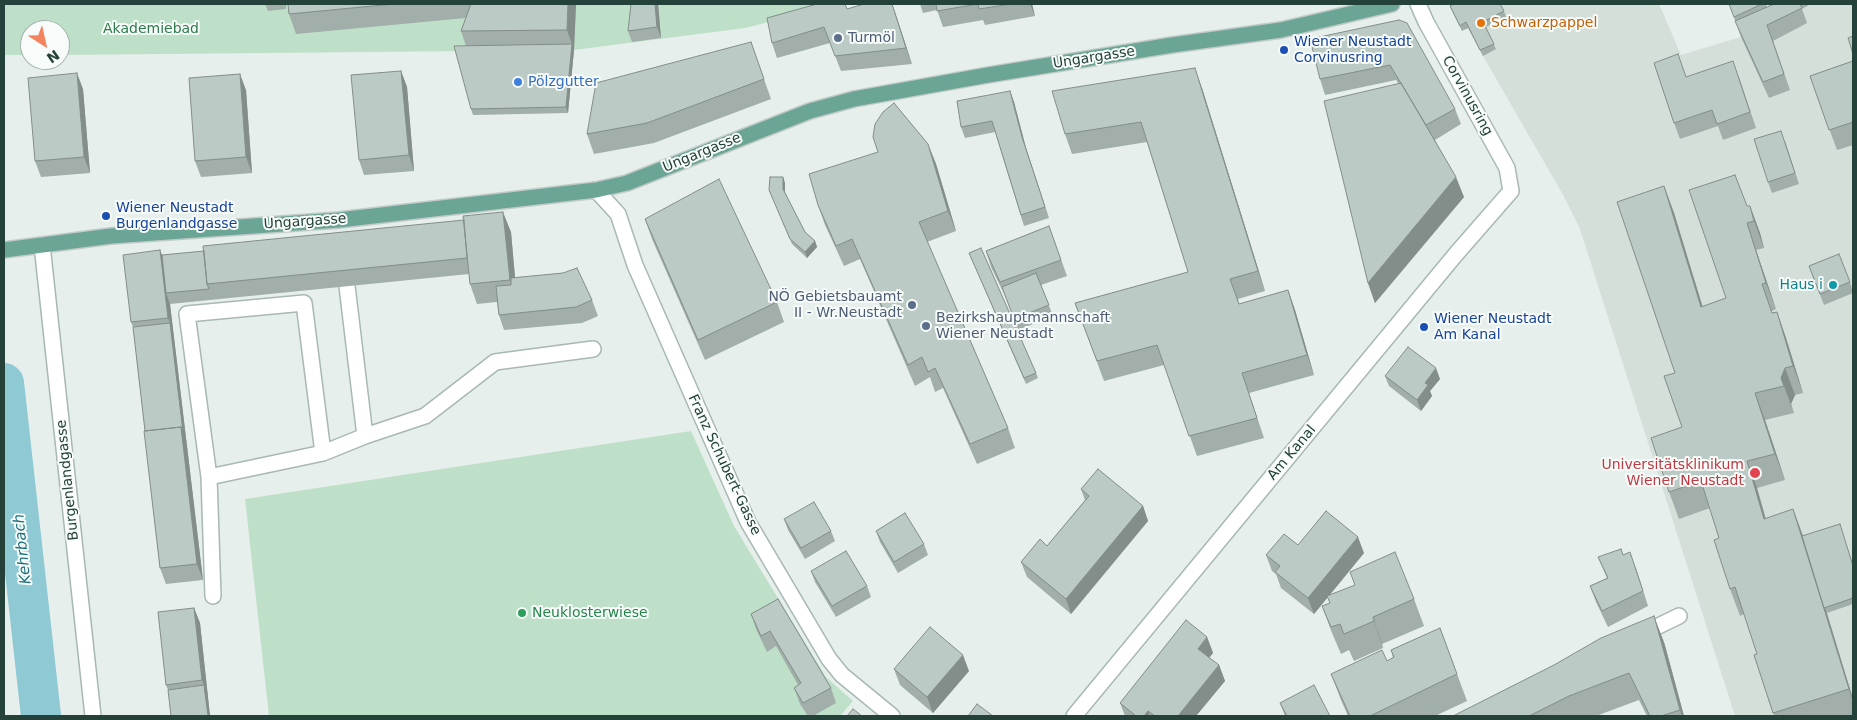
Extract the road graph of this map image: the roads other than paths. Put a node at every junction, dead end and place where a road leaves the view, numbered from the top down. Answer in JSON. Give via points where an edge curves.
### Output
{"nodes":[{"id":1,"x":1392,"y":4,"type":"edge"},
{"id":2,"x":1418,"y":4,"type":"edge"},
{"id":3,"x":596,"y":190,"type":"junction"},
{"id":4,"x":1511,"y":191,"type":"joint"},
{"id":5,"x":42,"y":245,"type":"junction"},
{"id":6,"x":4,"y":250,"type":"edge"},
{"id":7,"x":347,"y":286,"type":"edge"},
{"id":8,"x":593,"y":349,"type":"dead end"},
{"id":9,"x":365,"y":436,"type":"junction"},
{"id":10,"x":323,"y":453,"type":"junction"},
{"id":11,"x":209,"y":477,"type":"junction"},
{"id":12,"x":213,"y":596,"type":"dead end"},
{"id":13,"x":1679,"y":616,"type":"dead end"},
{"id":14,"x":1626,"y":642,"type":"edge"},
{"id":15,"x":93,"y":716,"type":"edge"},
{"id":16,"x":892,"y":716,"type":"edge"},
{"id":17,"x":1074,"y":716,"type":"edge"}],
"edges":[{"from":1,"to":3,"type":"main road","name":"Ungargasse","via":[[1281,30],[1017,70],[854,99],[810,111],[627,183]]},
{"from":2,"to":4,"type":"street","name":"Corvinusring","via":[[1507,168]]},
{"from":3,"to":5,"type":"main road","name":"Ungargasse","via":[[340,225],[111,236]]},
{"from":3,"to":16,"type":"street","name":"Franz Schubert-Gasse","via":[[618,214],[635,265],[748,522],[829,659],[842,675]]},
{"from":4,"to":17,"type":"street","name":"Am Kanal"},
{"from":5,"to":6,"type":"main road","name":"Ungargasse"},
{"from":5,"to":15,"type":"street","name":"Burgenlandgasse"},
{"from":7,"to":9,"type":"street"},
{"from":8,"to":9,"type":"street","via":[[495,362],[425,416]]},
{"from":9,"to":10,"type":"street"},
{"from":10,"to":11,"type":"street"},
{"from":10,"to":11,"type":"street","via":[[304,303],[187,314]]},
{"from":11,"to":12,"type":"street"},
{"from":13,"to":14,"type":"street"}]}
